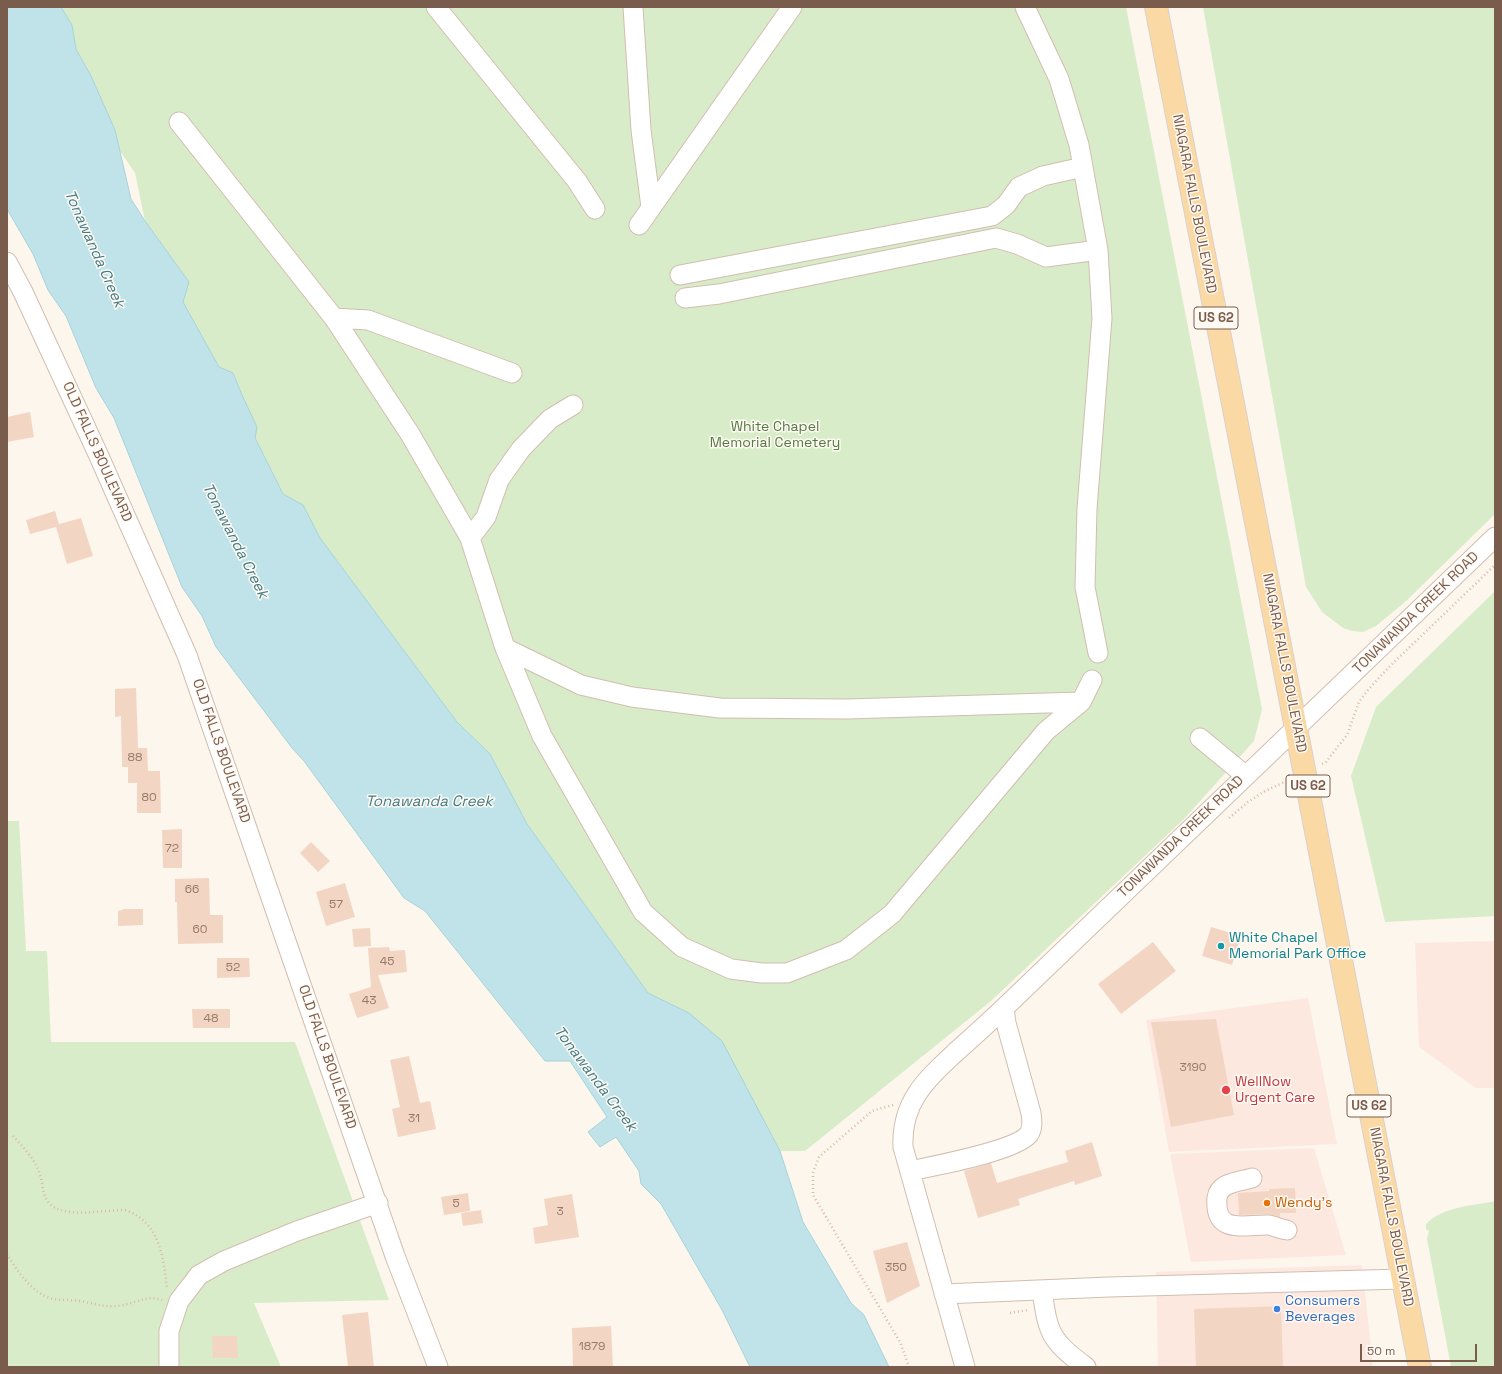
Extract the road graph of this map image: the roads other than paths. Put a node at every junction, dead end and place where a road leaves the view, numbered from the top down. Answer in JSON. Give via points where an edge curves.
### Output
{"nodes":[{"id":1,"x":436,"y":7,"type":"edge"},
{"id":2,"x":633,"y":7,"type":"edge"},
{"id":3,"x":792,"y":7,"type":"edge"},
{"id":4,"x":1025,"y":7,"type":"edge"},
{"id":5,"x":1156,"y":7,"type":"edge"},
{"id":6,"x":180,"y":122,"type":"dead end"},
{"id":7,"x":1083,"y":167,"type":"junction"},
{"id":8,"x":651,"y":207,"type":"junction"},
{"id":9,"x":595,"y":209,"type":"dead end"},
{"id":10,"x":992,"y":216,"type":"junction"},
{"id":11,"x":639,"y":225,"type":"dead end"},
{"id":12,"x":996,"y":238,"type":"junction"},
{"id":13,"x":860,"y":241,"type":"junction"},
{"id":14,"x":820,"y":249,"type":"junction"},
{"id":15,"x":1098,"y":250,"type":"junction"},
{"id":16,"x":7,"y":262,"type":"edge"},
{"id":17,"x":864,"y":265,"type":"junction"},
{"id":18,"x":825,"y":273,"type":"junction"},
{"id":19,"x":680,"y":275,"type":"dead end"},
{"id":20,"x":685,"y":298,"type":"dead end"},
{"id":21,"x":334,"y":318,"type":"junction"},
{"id":22,"x":512,"y":373,"type":"dead end"},
{"id":23,"x":574,"y":405,"type":"dead end"},
{"id":24,"x":1495,"y":537,"type":"edge"},
{"id":25,"x":470,"y":538,"type":"junction"},
{"id":26,"x":505,"y":648,"type":"junction"},
{"id":27,"x":1098,"y":653,"type":"dead end"},
{"id":28,"x":1092,"y":680,"type":"dead end"},
{"id":29,"x":1081,"y":702,"type":"junction"},
{"id":30,"x":1297,"y":727,"type":"junction"},
{"id":31,"x":1200,"y":738,"type":"dead end"},
{"id":32,"x":1246,"y":776,"type":"junction"},
{"id":33,"x":1004,"y":1008,"type":"junction"},
{"id":34,"x":908,"y":1164,"type":"junction"},
{"id":35,"x":1252,"y":1178,"type":"dead end"},
{"id":36,"x":378,"y":1203,"type":"junction"},
{"id":37,"x":1287,"y":1230,"type":"dead end"},
{"id":38,"x":1403,"y":1279,"type":"junction"},
{"id":39,"x":1042,"y":1290,"type":"junction"},
{"id":40,"x":944,"y":1294,"type":"junction"},
{"id":41,"x":169,"y":1367,"type":"edge"},
{"id":42,"x":438,"y":1367,"type":"edge"},
{"id":43,"x":964,"y":1367,"type":"edge"},
{"id":44,"x":1086,"y":1367,"type":"edge"},
{"id":45,"x":1420,"y":1367,"type":"edge"}],
"edges":[{"from":1,"to":9,"type":"street","via":[[577,182]]},
{"from":2,"to":8,"type":"street","via":[[641,130]]},
{"from":3,"to":8,"type":"street"},
{"from":4,"to":7,"type":"street","via":[[1059,79]]},
{"from":5,"to":30,"type":"main road","name":"NIAGARA FALLS BOULEVARD","number":"US 62"},
{"from":6,"to":21,"type":"street"},
{"from":7,"to":10,"type":"street","via":[[1043,176],[1019,187],[1006,205]]},
{"from":7,"to":15,"type":"street"},
{"from":8,"to":11,"type":"street"},
{"from":10,"to":12,"type":"street"},
{"from":10,"to":13,"type":"street"},
{"from":12,"to":15,"type":"street","via":[[1046,257]]},
{"from":12,"to":17,"type":"street"},
{"from":13,"to":14,"type":"street"},
{"from":13,"to":17,"type":"street"},
{"from":14,"to":18,"type":"street"},
{"from":14,"to":19,"type":"street"},
{"from":15,"to":27,"type":"street","via":[[1102,318],[1087,509],[1084,587]]},
{"from":16,"to":36,"type":"street","name":"OLD FALLS BOULEVARD","via":[[98,454],[187,655]]},
{"from":17,"to":18,"type":"street"},
{"from":18,"to":20,"type":"street","via":[[719,294]]},
{"from":21,"to":22,"type":"street","via":[[368,320]]},
{"from":21,"to":25,"type":"street","via":[[410,434]]},
{"from":23,"to":25,"type":"street","via":[[550,419],[521,449],[499,480],[486,517]]},
{"from":24,"to":30,"type":"street","name":"TONAWANDA CREEK ROAD"},
{"from":25,"to":26,"type":"street"},
{"from":26,"to":29,"type":"street","via":[[581,685],[632,698],[720,708],[847,709]]},
{"from":26,"to":29,"type":"street","via":[[542,736],[643,912],[682,947],[732,969],[762,973],[787,973],[846,950],[892,914],[1046,731]]},
{"from":28,"to":29,"type":"street"},
{"from":30,"to":32,"type":"street","name":"TONAWANDA CREEK ROAD"},
{"from":30,"to":38,"type":"main road","name":"NIAGARA FALLS BOULEVARD","number":"US 62"},
{"from":31,"to":32,"type":"street"},
{"from":32,"to":33,"type":"street","name":"TONAWANDA CREEK ROAD"},
{"from":33,"to":34,"type":"street","name":"TONAWANDA CREEK ROAD","via":[[935,1071],[918,1092],[903,1128]]},
{"from":33,"to":34,"type":"street","via":[[1031,1113],[1033,1125],[1029,1134],[1003,1149]]},
{"from":34,"to":40,"type":"street","name":"TONAWANDA CREEK ROAD"},
{"from":35,"to":37,"type":"street","via":[[1220,1189],[1217,1199],[1218,1214],[1227,1224],[1234,1227],[1270,1225]]},
{"from":36,"to":41,"type":"street","via":[[298,1231],[224,1261],[199,1275],[179,1301],[173,1303],[169,1331]]},
{"from":36,"to":42,"type":"street","name":"OLD FALLS BOULEVARD","via":[[395,1256]]},
{"from":38,"to":39,"type":"street"},
{"from":38,"to":45,"type":"main road","name":"NIAGARA FALLS BOULEVARD","number":"US 62"},
{"from":39,"to":40,"type":"street"},
{"from":39,"to":44,"type":"street","via":[[1051,1334],[1061,1347]]},
{"from":40,"to":43,"type":"street","name":"TONAWANDA CREEK ROAD"}]}
